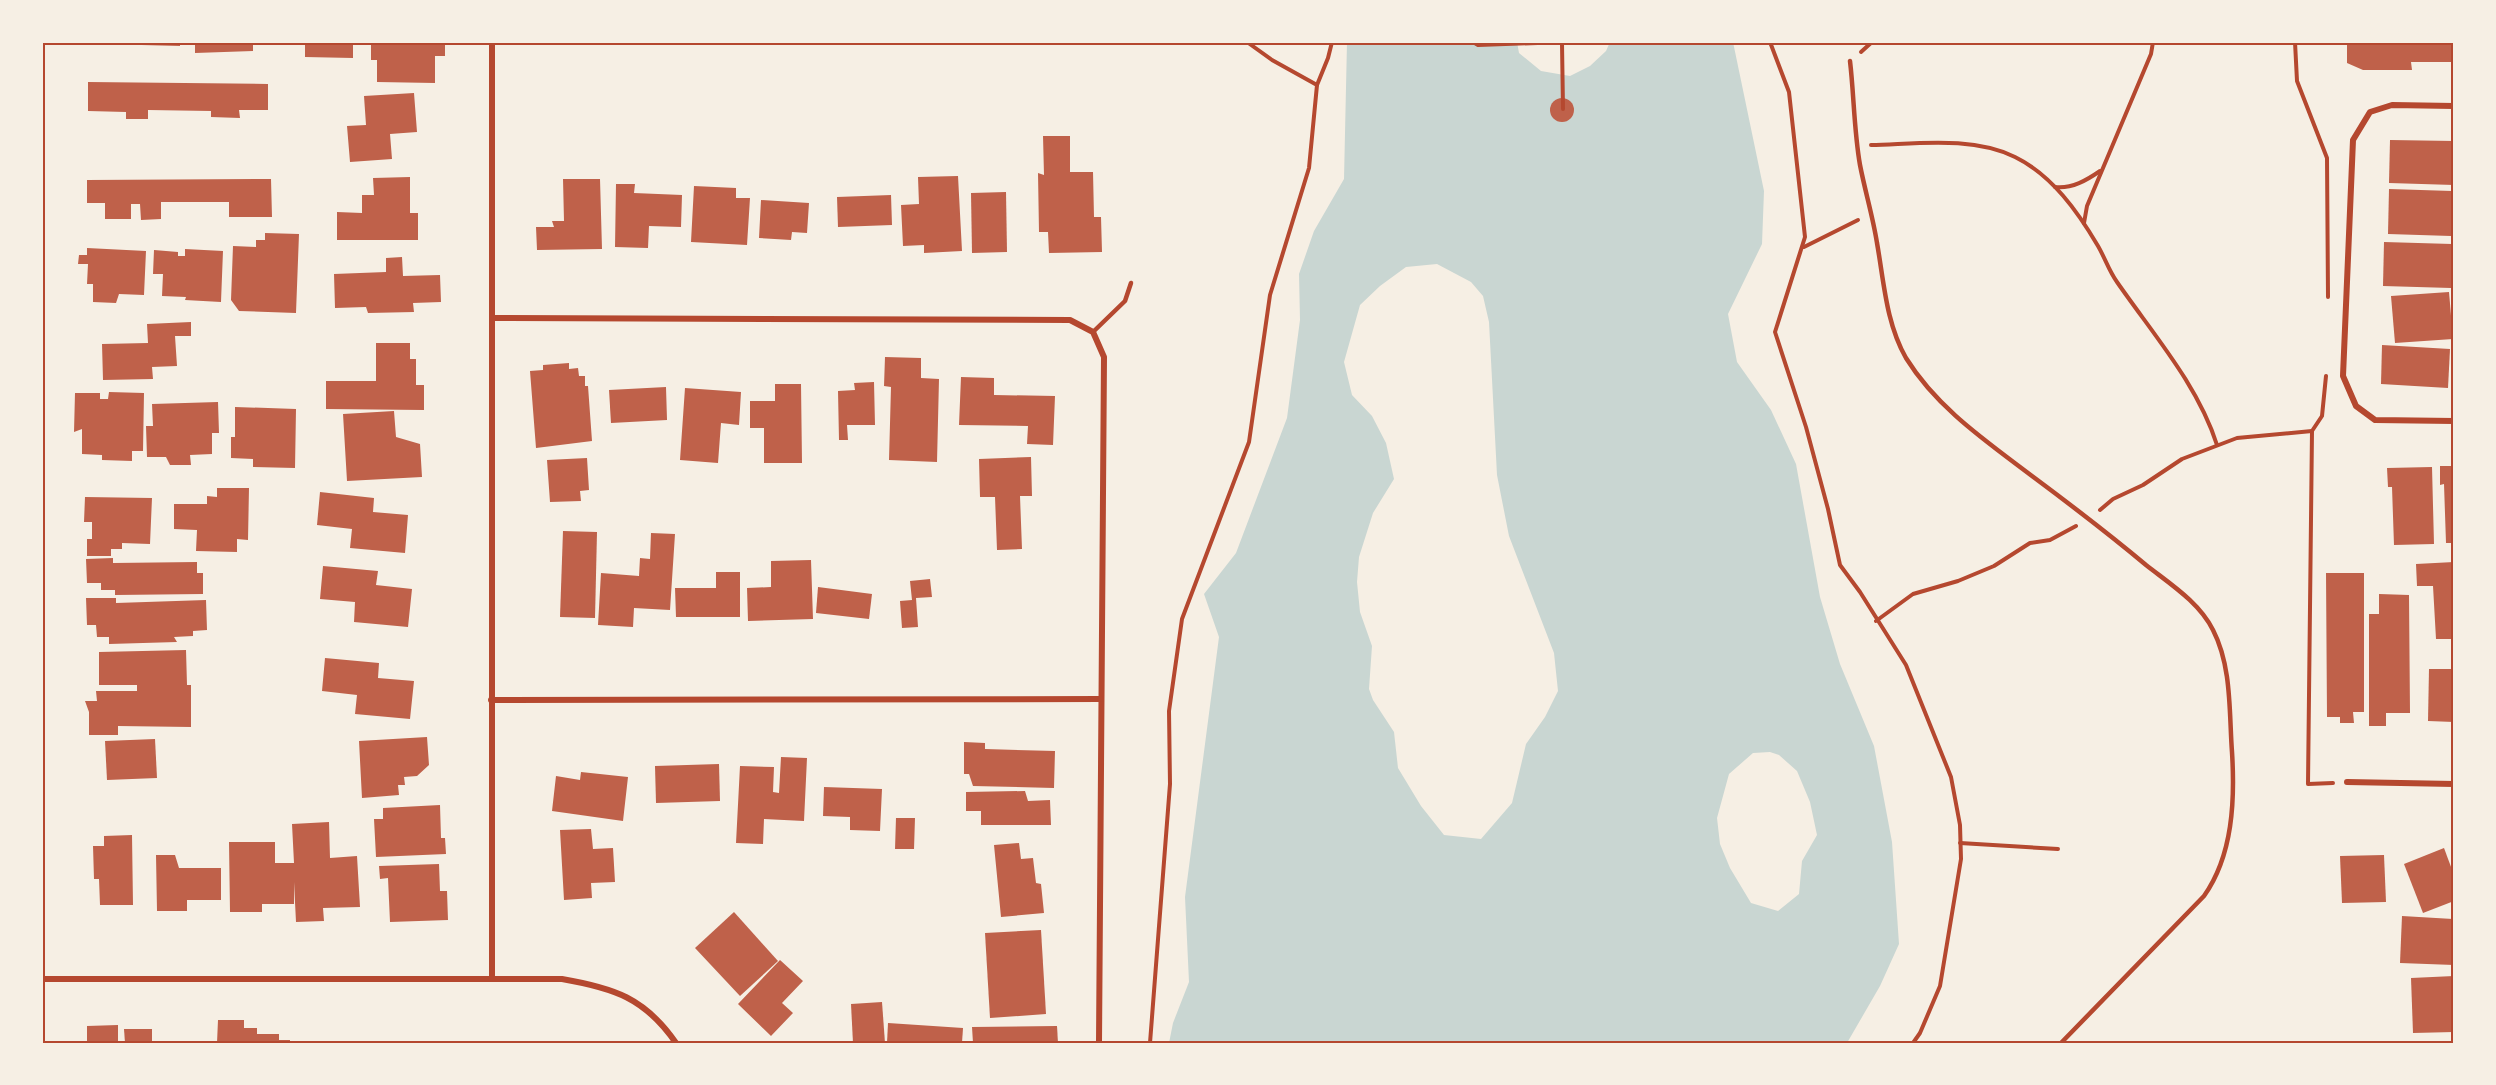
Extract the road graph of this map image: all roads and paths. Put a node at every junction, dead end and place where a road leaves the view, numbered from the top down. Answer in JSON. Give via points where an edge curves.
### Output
{"nodes":[{"id":1,"x":492,"y":42,"type":"edge"},
{"id":2,"x":1247,"y":42,"type":"edge"},
{"id":3,"x":1332,"y":42,"type":"edge"},
{"id":4,"x":1473,"y":42,"type":"edge"},
{"id":5,"x":1563,"y":42,"type":"edge"},
{"id":6,"x":1770,"y":42,"type":"edge"},
{"id":7,"x":2153,"y":42,"type":"edge"},
{"id":8,"x":2295,"y":42,"type":"edge"},
{"id":9,"x":1850,"y":61,"type":"dead end"},
{"id":10,"x":1317,"y":85,"type":"junction"},
{"id":11,"x":2454,"y":106,"type":"edge"},
{"id":12,"x":1563,"y":109,"type":"dead end"},
{"id":13,"x":1858,"y":145,"type":"junction"},
{"id":14,"x":2103,"y":169,"type":"junction"},
{"id":15,"x":2054,"y":187,"type":"junction"},
{"id":16,"x":1872,"y":214,"type":"junction"},
{"id":17,"x":2084,"y":224,"type":"junction"},
{"id":18,"x":1803,"y":248,"type":"junction"},
{"id":19,"x":1131,"y":283,"type":"dead end"},
{"id":20,"x":2328,"y":301,"type":"dead end"},
{"id":21,"x":492,"y":318,"type":"junction"},
{"id":22,"x":1094,"y":332,"type":"junction"},
{"id":23,"x":2326,"y":371,"type":"dead end"},
{"id":24,"x":2454,"y":421,"type":"edge"},
{"id":25,"x":2217,"y":445,"type":"dead end"},
{"id":26,"x":1100,"y":699,"type":"junction"},
{"id":27,"x":491,"y":700,"type":"junction"},
{"id":28,"x":2347,"y":782,"type":"joint"},
{"id":29,"x":2454,"y":784,"type":"edge"},
{"id":30,"x":1960,"y":843,"type":"junction"},
{"id":31,"x":2058,"y":849,"type":"dead end"},
{"id":32,"x":492,"y":978,"type":"junction"},
{"id":33,"x":42,"y":979,"type":"edge"},
{"id":34,"x":676,"y":1043,"type":"edge"},
{"id":35,"x":1099,"y":1043,"type":"edge"},
{"id":36,"x":1150,"y":1043,"type":"edge"},
{"id":37,"x":1913,"y":1043,"type":"edge"},
{"id":38,"x":2061,"y":1043,"type":"edge"}],
"edges":[{"from":1,"to":21,"type":"street"},
{"from":2,"to":10,"type":"path"},
{"from":3,"to":10,"type":"path"},
{"from":4,"to":5,"type":"path"},
{"from":5,"to":12,"type":"path"},
{"from":6,"to":18,"type":"path","via":[[1789,92]]},
{"from":7,"to":14,"type":"path"},
{"from":8,"to":20,"type":"path","via":[[2297,81],[2327,158]]},
{"from":9,"to":13,"type":"lane"},
{"from":10,"to":36,"type":"path","via":[[1309,168],[1270,295],[1249,442],[1182,619],[1169,711],[1170,784]]},
{"from":11,"to":24,"type":"street","via":[[2392,105],[2370,112],[2353,140],[2343,376],[2356,406],[2375,420]]},
{"from":13,"to":15,"type":"path","via":[[1988,146],[2016,157]]},
{"from":13,"to":16,"type":"lane"},
{"from":14,"to":15,"type":"path","via":[[2079,183]]},
{"from":14,"to":17,"type":"path","via":[[2087,206]]},
{"from":15,"to":17,"type":"path"},
{"from":16,"to":18,"type":"path"},
{"from":16,"to":38,"type":"lane","via":[[1892,329],[1924,382],[1972,431],[2188,598],[2202,613],[2222,653],[2233,772],[2232,815],[2216,877],[2204,896]]},
{"from":17,"to":25,"type":"path","via":[[2116,280],[2192,391],[2210,422]]},
{"from":18,"to":30,"type":"path","via":[[1775,332],[1806,427],[1840,566],[1906,665],[1951,777]]},
{"from":19,"to":22,"type":"lane","via":[[1125,301]]},
{"from":21,"to":22,"type":"street","via":[[1070,320]]},
{"from":21,"to":27,"type":"street"},
{"from":22,"to":26,"type":"street","via":[[1104,357]]},
{"from":23,"to":28,"type":"path","via":[[2322,416],[2312,431],[2308,784]]},
{"from":26,"to":27,"type":"street"},
{"from":26,"to":35,"type":"street"},
{"from":27,"to":32,"type":"street"},
{"from":28,"to":29,"type":"street"},
{"from":30,"to":31,"type":"path"},
{"from":30,"to":37,"type":"path","via":[[1961,859],[1940,986]]},
{"from":32,"to":33,"type":"street"},
{"from":32,"to":34,"type":"street","via":[[562,979],[602,986],[641,1004]]}]}
